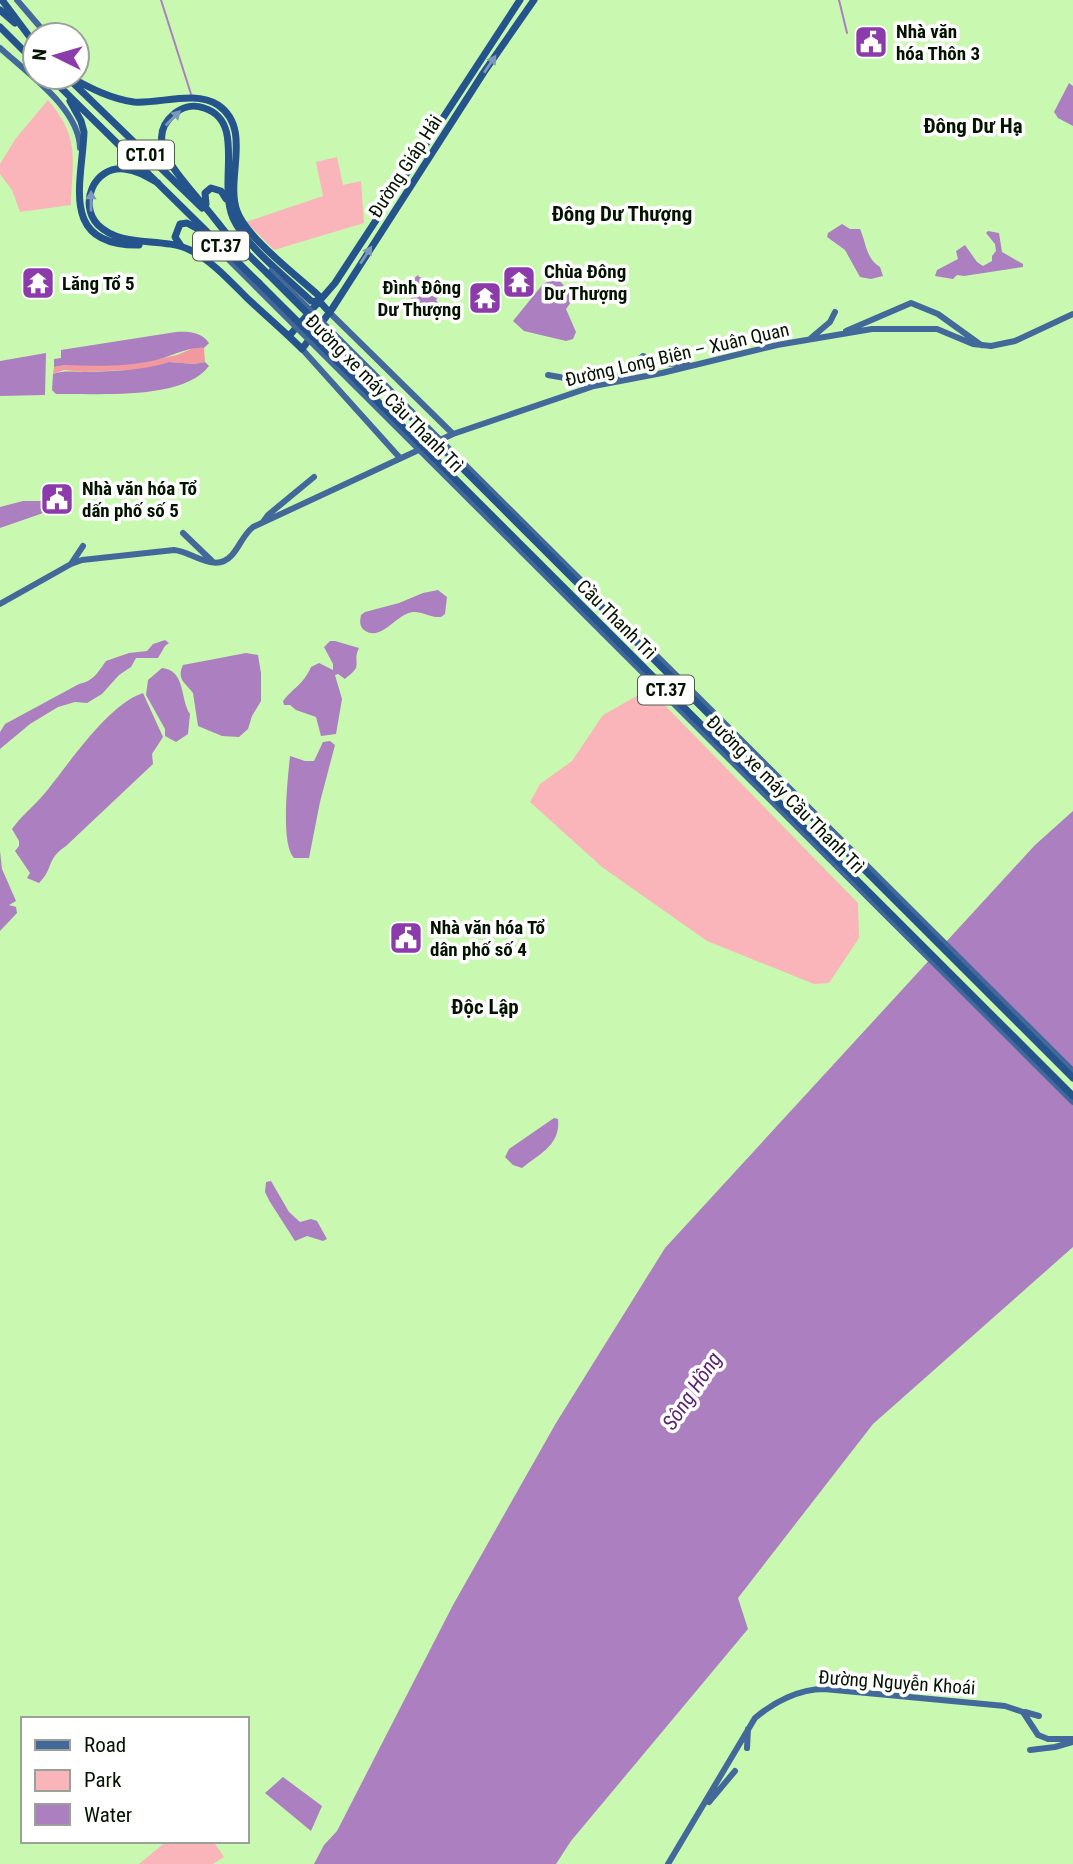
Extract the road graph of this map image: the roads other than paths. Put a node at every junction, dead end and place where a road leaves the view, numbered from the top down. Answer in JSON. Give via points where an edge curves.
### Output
{"nodes":[{"id":1,"x":2,"y":0,"type":"edge"},
{"id":2,"x":18,"y":0,"type":"edge"},
{"id":3,"x":520,"y":0,"type":"edge"},
{"id":4,"x":534,"y":0,"type":"edge"},
{"id":5,"x":0,"y":10,"type":"edge"},
{"id":6,"x":35,"y":21,"type":"edge"},
{"id":7,"x":21,"y":26,"type":"edge"},
{"id":8,"x":0,"y":27,"type":"edge"},
{"id":9,"x":21,"y":30,"type":"edge"},
{"id":10,"x":0,"y":48,"type":"edge"},
{"id":11,"x":21,"y":48,"type":"edge"},
{"id":12,"x":91,"y":89,"type":"edge"},
{"id":13,"x":63,"y":91,"type":"edge"},
{"id":14,"x":64,"y":91,"type":"edge"},
{"id":15,"x":82,"y":91,"type":"edge"},
{"id":16,"x":80,"y":167,"type":"junction"},
{"id":17,"x":158,"y":183,"type":"junction"},
{"id":18,"x":227,"y":200,"type":"junction"},
{"id":19,"x":183,"y":208,"type":"junction"},
{"id":20,"x":198,"y":229,"type":"junction"},
{"id":21,"x":226,"y":233,"type":"junction"},
{"id":22,"x":160,"y":244,"type":"junction"},
{"id":23,"x":181,"y":246,"type":"junction"},
{"id":24,"x":252,"y":259,"type":"joint"},
{"id":25,"x":269,"y":272,"type":"junction"},
{"id":26,"x":257,"y":285,"type":"junction"},
{"id":27,"x":320,"y":302,"type":"junction"},
{"id":28,"x":835,"y":312,"type":"dead end"},
{"id":29,"x":330,"y":313,"type":"junction"},
{"id":30,"x":1073,"y":314,"type":"edge"},
{"id":31,"x":839,"y":334,"type":"junction"},
{"id":32,"x":289,"y":337,"type":"junction"},
{"id":33,"x":810,"y":339,"type":"junction"},
{"id":34,"x":983,"y":346,"type":"junction"},
{"id":35,"x":302,"y":349,"type":"junction"},
{"id":36,"x":697,"y":365,"type":"junction"},
{"id":37,"x":548,"y":375,"type":"dead end"},
{"id":38,"x":611,"y":382,"type":"junction"},
{"id":39,"x":594,"y":386,"type":"junction"},
{"id":40,"x":453,"y":434,"type":"junction"},
{"id":41,"x":400,"y":458,"type":"junction"},
{"id":42,"x":314,"y":477,"type":"dead end"},
{"id":43,"x":263,"y":523,"type":"junction"},
{"id":44,"x":183,"y":533,"type":"dead end"},
{"id":45,"x":83,"y":546,"type":"dead end"},
{"id":46,"x":214,"y":563,"type":"junction"},
{"id":47,"x":71,"y":564,"type":"junction"},
{"id":48,"x":0,"y":602,"type":"edge"},
{"id":49,"x":1073,"y":1071,"type":"edge"},
{"id":50,"x":1073,"y":1078,"type":"edge"},
{"id":51,"x":1073,"y":1096,"type":"edge"},
{"id":52,"x":1073,"y":1102,"type":"edge"},
{"id":53,"x":1023,"y":1712,"type":"junction"},
{"id":54,"x":1040,"y":1716,"type":"dead end"},
{"id":55,"x":749,"y":1727,"type":"junction"},
{"id":56,"x":1073,"y":1740,"type":"edge"},
{"id":57,"x":747,"y":1748,"type":"dead end"},
{"id":58,"x":1030,"y":1750,"type":"dead end"},
{"id":59,"x":736,"y":1771,"type":"dead end"},
{"id":60,"x":698,"y":1814,"type":"junction"},
{"id":61,"x":668,"y":1864,"type":"edge"}],
"edges":[{"from":1,"to":7,"type":"highway"},
{"from":2,"to":6,"type":"main road"},
{"from":3,"to":27,"type":"highway","name":"Đường Giáp Hải"},
{"from":29,"to":4,"type":"highway","name":"Đường Giáp Hải","one_way":true},
{"from":5,"to":9,"type":"highway"},
{"from":8,"to":11,"type":"highway"},
{"from":10,"to":16,"type":"main road","via":[[66,109],[80,142]]},
{"from":12,"to":27,"type":"highway","via":[[149,103],[203,99],[225,111],[234,124],[234,199],[241,219]]},
{"from":13,"to":16,"type":"highway","via":[[81,121]]},
{"from":14,"to":17,"type":"highway","number":"CT.01"},
{"from":15,"to":21,"type":"highway","number":"CT.01"},
{"from":16,"to":22,"type":"highway","via":[[80,211],[91,230],[120,244]]},
{"from":17,"to":19,"type":"highway","number":"CT.01"},
{"from":22,"to":17,"type":"highway","one_way":true,"via":[[108,232],[93,219],[88,199],[96,181],[112,170],[132,170]]},
{"from":18,"to":21,"type":"highway","via":[[216,188],[208,189],[204,196]]},
{"from":21,"to":18,"type":"highway","one_way":true,"via":[[173,169],[162,145],[167,121],[183,108],[207,108],[224,125],[230,148]]},
{"from":18,"to":27,"type":"highway","via":[[245,236],[311,301]]},
{"from":19,"to":20,"type":"main road","name":"Đường xe máy Cầu Thanh Trì"},
{"from":19,"to":26,"type":"highway","number":"CT.37"},
{"from":20,"to":23,"type":"highway","via":[[187,223],[177,226],[175,237]]},
{"from":20,"to":26,"type":"main road","name":"Đường xe máy Cầu Thanh Trì"},
{"from":21,"to":24,"type":"highway","number":"CT.01"},
{"from":22,"to":23,"type":"highway"},
{"from":23,"to":32,"type":"highway","via":[[220,272]]},
{"from":24,"to":25,"type":"highway","number":"CT.37"},
{"from":25,"to":49,"type":"main road","name":"Đường xe máy Cầu Thanh Trì","bridge":true},
{"from":25,"to":50,"type":"highway","name":"Cầu Thanh Trì","number":"CT.37","bridge":true},
{"from":26,"to":51,"type":"highway","name":"Cầu Thanh Trì","number":"CT.37","bridge":true},
{"from":26,"to":52,"type":"main road","name":"Đường xe máy Cầu Thanh Trì","bridge":true},
{"from":27,"to":29,"type":"highway"},
{"from":27,"to":32,"type":"highway","name":"Đường Giáp Hải"},
{"from":28,"to":33,"type":"main road"},
{"from":29,"to":35,"type":"highway","name":"Đường Giáp Hải"},
{"from":29,"to":40,"type":"main road"},
{"from":30,"to":34,"type":"main road","via":[[1015,341]]},
{"from":31,"to":33,"type":"main road","name":"Đường Long Biên – Xuân Quan"},
{"from":31,"to":34,"type":"main road","name":"Đường Long Biên – Xuân Quan","via":[[927,328]]},
{"from":31,"to":34,"type":"main road","via":[[911,303],[938,314]]},
{"from":32,"to":35,"type":"highway"},
{"from":33,"to":36,"type":"main road","name":"Đường Long Biên – Xuân Quan"},
{"from":35,"to":41,"type":"main road"},
{"from":36,"to":38,"type":"main road","name":"Đường Long Biên – Xuân Quan"},
{"from":36,"to":38,"type":"main road","via":[[663,363],[643,356]]},
{"from":37,"to":39,"type":"main road"},
{"from":38,"to":39,"type":"main road","name":"Đường Long Biên – Xuân Quan"},
{"from":39,"to":40,"type":"main road","name":"Đường Long Biên – Xuân Quan"},
{"from":40,"to":41,"type":"main road","name":"Đường Long Biên – Xuân Quan"},
{"from":41,"to":43,"type":"main road","name":"Đường Long Biên – Xuân Quan"},
{"from":42,"to":43,"type":"main road"},
{"from":43,"to":46,"type":"main road","name":"Đường Long Biên – Xuân Quan","via":[[246,534],[229,558]]},
{"from":44,"to":46,"type":"main road"},
{"from":45,"to":47,"type":"main road"},
{"from":46,"to":47,"type":"main road","via":[[174,550]]},
{"from":47,"to":48,"type":"main road"},
{"from":53,"to":54,"type":"main road","name":"Đường Nguyễn Khoái"},
{"from":53,"to":55,"type":"main road","name":"Đường Nguyễn Khoái","via":[[1005,1706],[816,1689],[777,1702]]},
{"from":53,"to":56,"type":"main road","via":[[1038,1735]]},
{"from":55,"to":57,"type":"main road"},
{"from":55,"to":60,"type":"main road","name":"Đường Nguyễn Khoái"},
{"from":56,"to":58,"type":"main road","via":[[1067,1745]]},
{"from":59,"to":60,"type":"main road"},
{"from":60,"to":61,"type":"main road","name":"Đường Nguyễn Khoái"}]}
